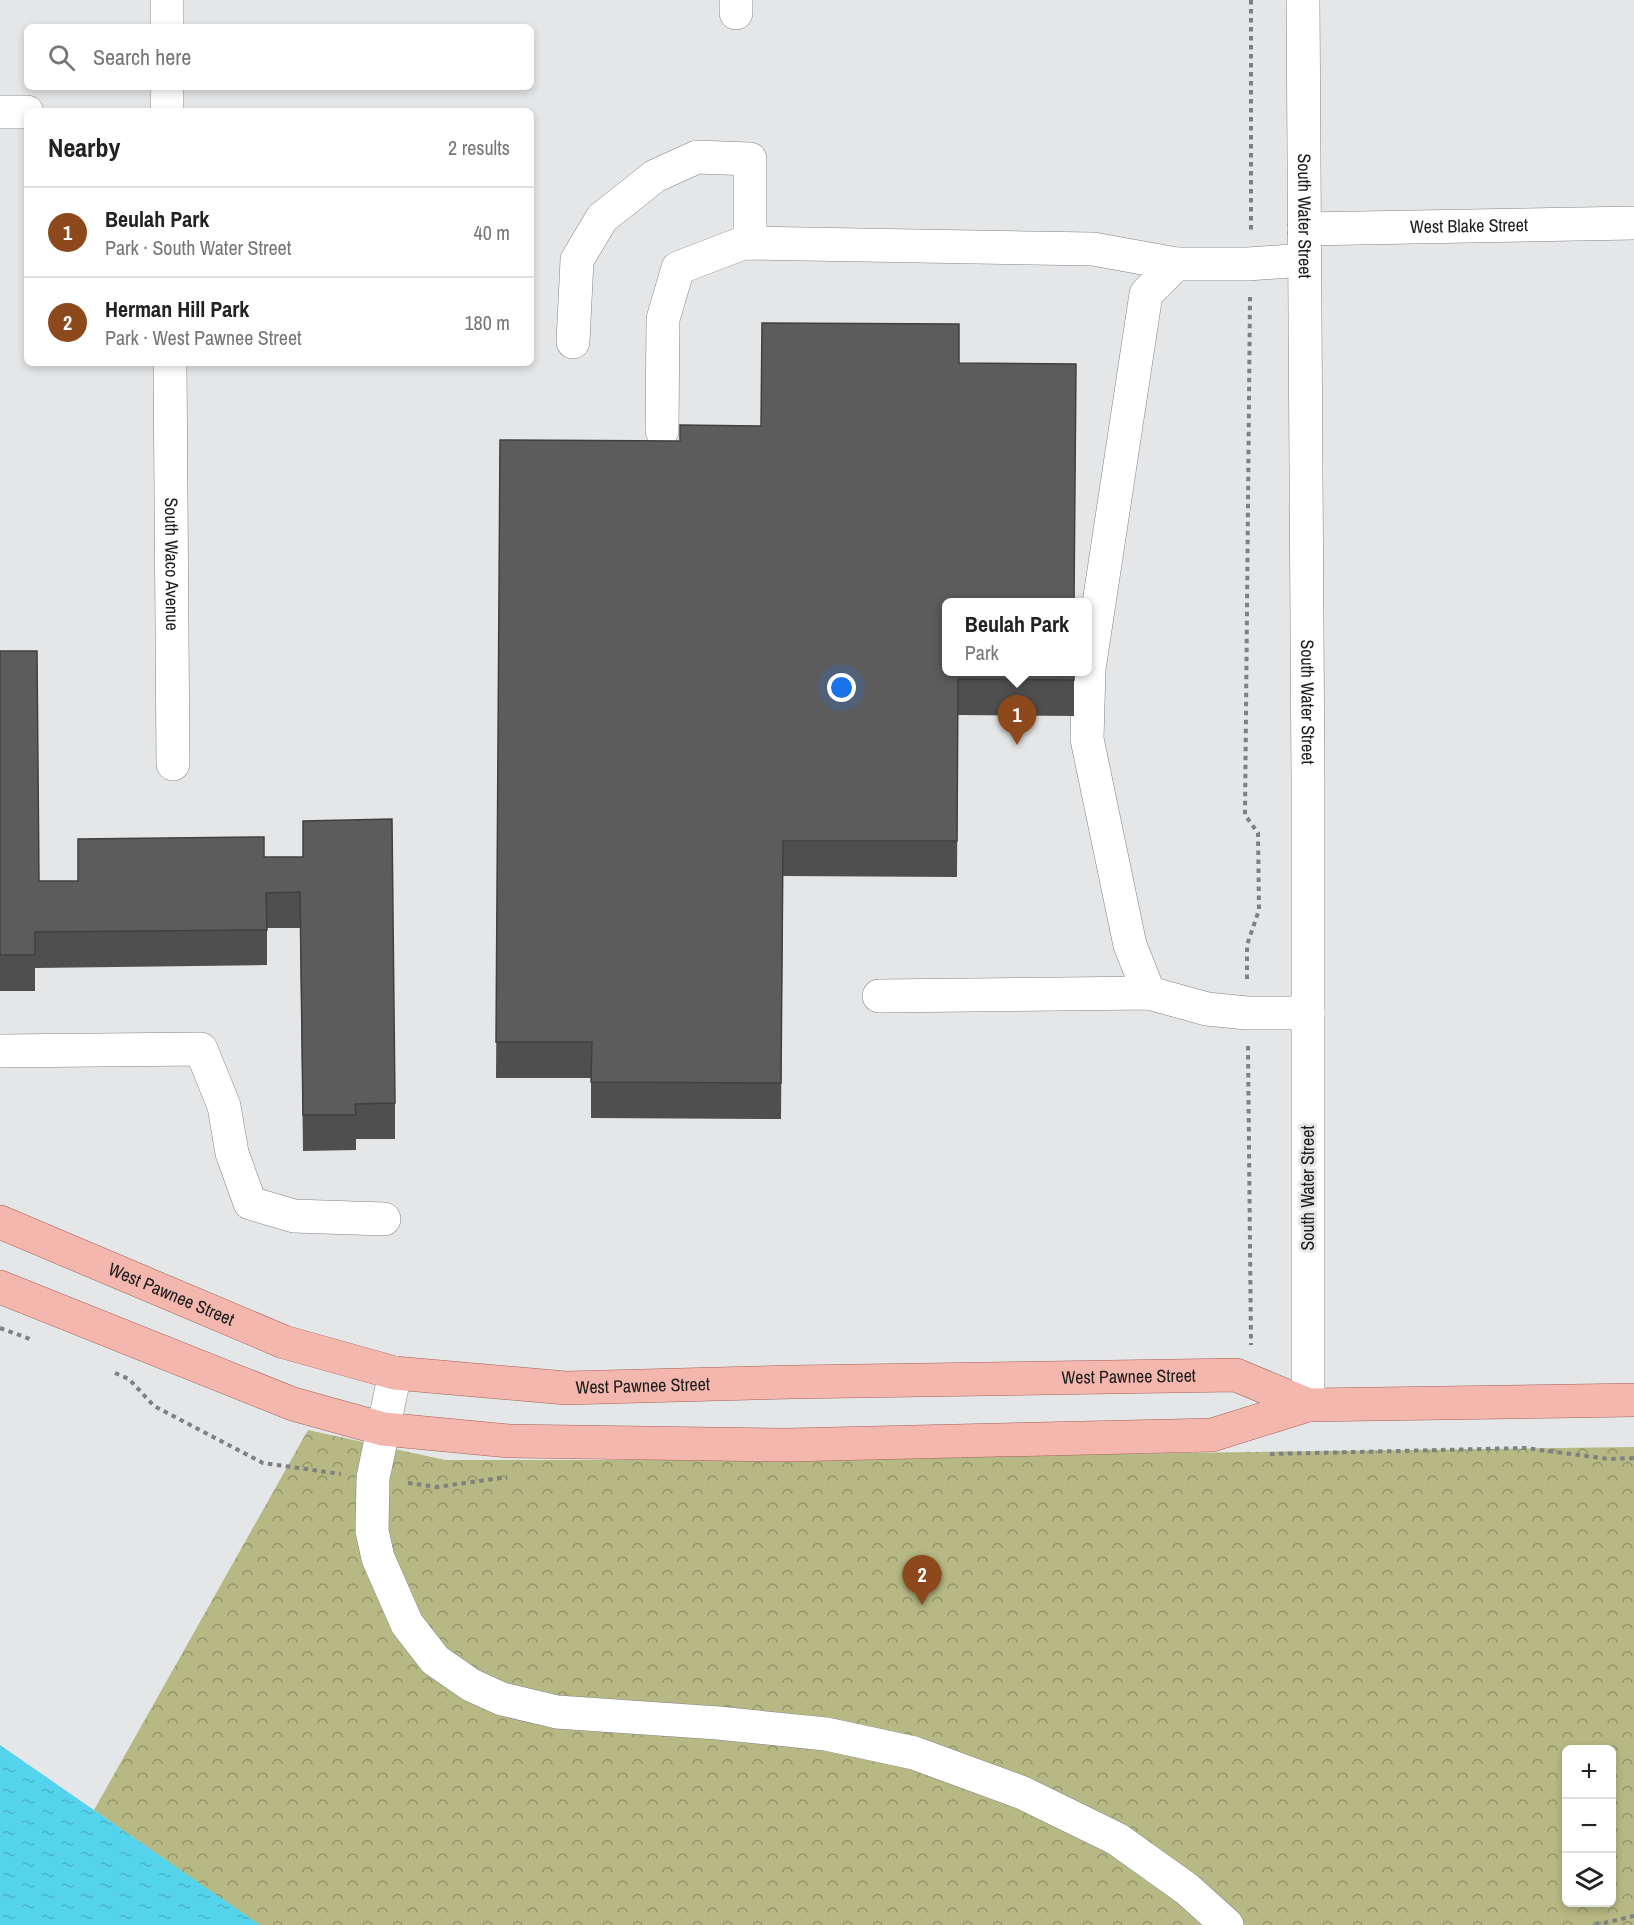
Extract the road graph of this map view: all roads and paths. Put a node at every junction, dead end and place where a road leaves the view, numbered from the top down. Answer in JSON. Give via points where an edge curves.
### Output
{"nodes":[{"id":1,"x":167,"y":0,"type":"edge"},
{"id":2,"x":1251,"y":0,"type":"edge"},
{"id":3,"x":1303,"y":0,"type":"edge"},
{"id":4,"x":167,"y":24,"type":"edge"},
{"id":5,"x":167,"y":90,"type":"edge"},
{"id":6,"x":168,"y":108,"type":"edge"},
{"id":7,"x":0,"y":112,"type":"edge"},
{"id":8,"x":24,"y":112,"type":"edge"},
{"id":9,"x":1634,"y":224,"type":"edge"},
{"id":10,"x":750,"y":243,"type":"junction"},
{"id":11,"x":1304,"y":244,"type":"junction"},
{"id":12,"x":1250,"y":263,"type":"junction"},
{"id":13,"x":1176,"y":264,"type":"junction"},
{"id":14,"x":573,"y":342,"type":"dead end"},
{"id":15,"x":170,"y":366,"type":"edge"},
{"id":16,"x":662,"y":431,"type":"dead end"},
{"id":17,"x":1092,"y":652,"type":"edge"},
{"id":18,"x":1089,"y":676,"type":"edge"},
{"id":19,"x":173,"y":764,"type":"dead end"},
{"id":20,"x":1149,"y":993,"type":"junction"},
{"id":21,"x":879,"y":996,"type":"dead end"},
{"id":22,"x":1248,"y":1013,"type":"junction"},
{"id":23,"x":1308,"y":1013,"type":"junction"},
{"id":24,"x":0,"y":1051,"type":"edge"},
{"id":25,"x":384,"y":1219,"type":"dead end"},
{"id":26,"x":0,"y":1222,"type":"edge"},
{"id":27,"x":0,"y":1287,"type":"edge"},
{"id":28,"x":1251,"y":1349,"type":"dead end"},
{"id":29,"x":395,"y":1373,"type":"junction"},
{"id":30,"x":1634,"y":1400,"type":"edge"},
{"id":31,"x":1308,"y":1405,"type":"junction"},
{"id":32,"x":383,"y":1429,"type":"junction"},
{"id":33,"x":1634,"y":1916,"type":"edge"},
{"id":34,"x":1227,"y":1925,"type":"edge"},
{"id":35,"x":1595,"y":1925,"type":"edge"}],
"edges":[{"from":1,"to":4,"type":"street"},
{"from":2,"to":12,"type":"path"},
{"from":3,"to":11,"type":"street","name":"South Water Street"},
{"from":5,"to":6,"type":"street"},
{"from":7,"to":8,"type":"street"},
{"from":9,"to":11,"type":"street","name":"West Blake Street"},
{"from":10,"to":13,"type":"street","name":"West Blake Street","via":[[1093,249]]},
{"from":10,"to":14,"type":"street","via":[[750,159],[697,157],[654,176],[602,218],[577,260]]},
{"from":10,"to":16,"type":"street","name":"West Blake Street","via":[[678,268],[663,319]]},
{"from":11,"to":12,"type":"street","name":"West Blake Street"},
{"from":11,"to":23,"type":"street","name":"South Water Street"},
{"from":12,"to":13,"type":"street","name":"West Blake Street"},
{"from":12,"to":22,"type":"path","via":[[1245,815],[1258,833],[1259,910],[1247,945]]},
{"from":13,"to":17,"type":"street","via":[[1146,294]]},
{"from":15,"to":19,"type":"street","name":"South Waco Avenue"},
{"from":18,"to":20,"type":"street","via":[[1086,739],[1130,945]]},
{"from":20,"to":21,"type":"street"},
{"from":20,"to":22,"type":"street","via":[[1208,1010]]},
{"from":22,"to":23,"type":"street"},
{"from":22,"to":28,"type":"path"},
{"from":23,"to":31,"type":"street","name":"South Water Street"},
{"from":24,"to":25,"type":"street","via":[[201,1049],[224,1106],[232,1153],[250,1203],[294,1216]]},
{"from":26,"to":29,"type":"main road","name":"West Pawnee Street","via":[[284,1342]]},
{"from":27,"to":32,"type":"main road","name":"West Pawnee Street","via":[[292,1404]]},
{"from":29,"to":31,"type":"main road","name":"West Pawnee Street","via":[[566,1388],[1236,1375]]},
{"from":29,"to":32,"type":"street"},
{"from":30,"to":31,"type":"main road","name":"West Pawnee Street"},
{"from":31,"to":32,"type":"main road","name":"West Pawnee Street","via":[[1212,1435],[765,1444],[509,1441]]},
{"from":32,"to":34,"type":"street","via":[[373,1478],[372,1530],[378,1558],[407,1624],[435,1660],[471,1685],[502,1699],[557,1712],[826,1734],[914,1753],[1023,1793],[1117,1839],[1186,1888]]},
{"from":33,"to":35,"type":"path"}]}
